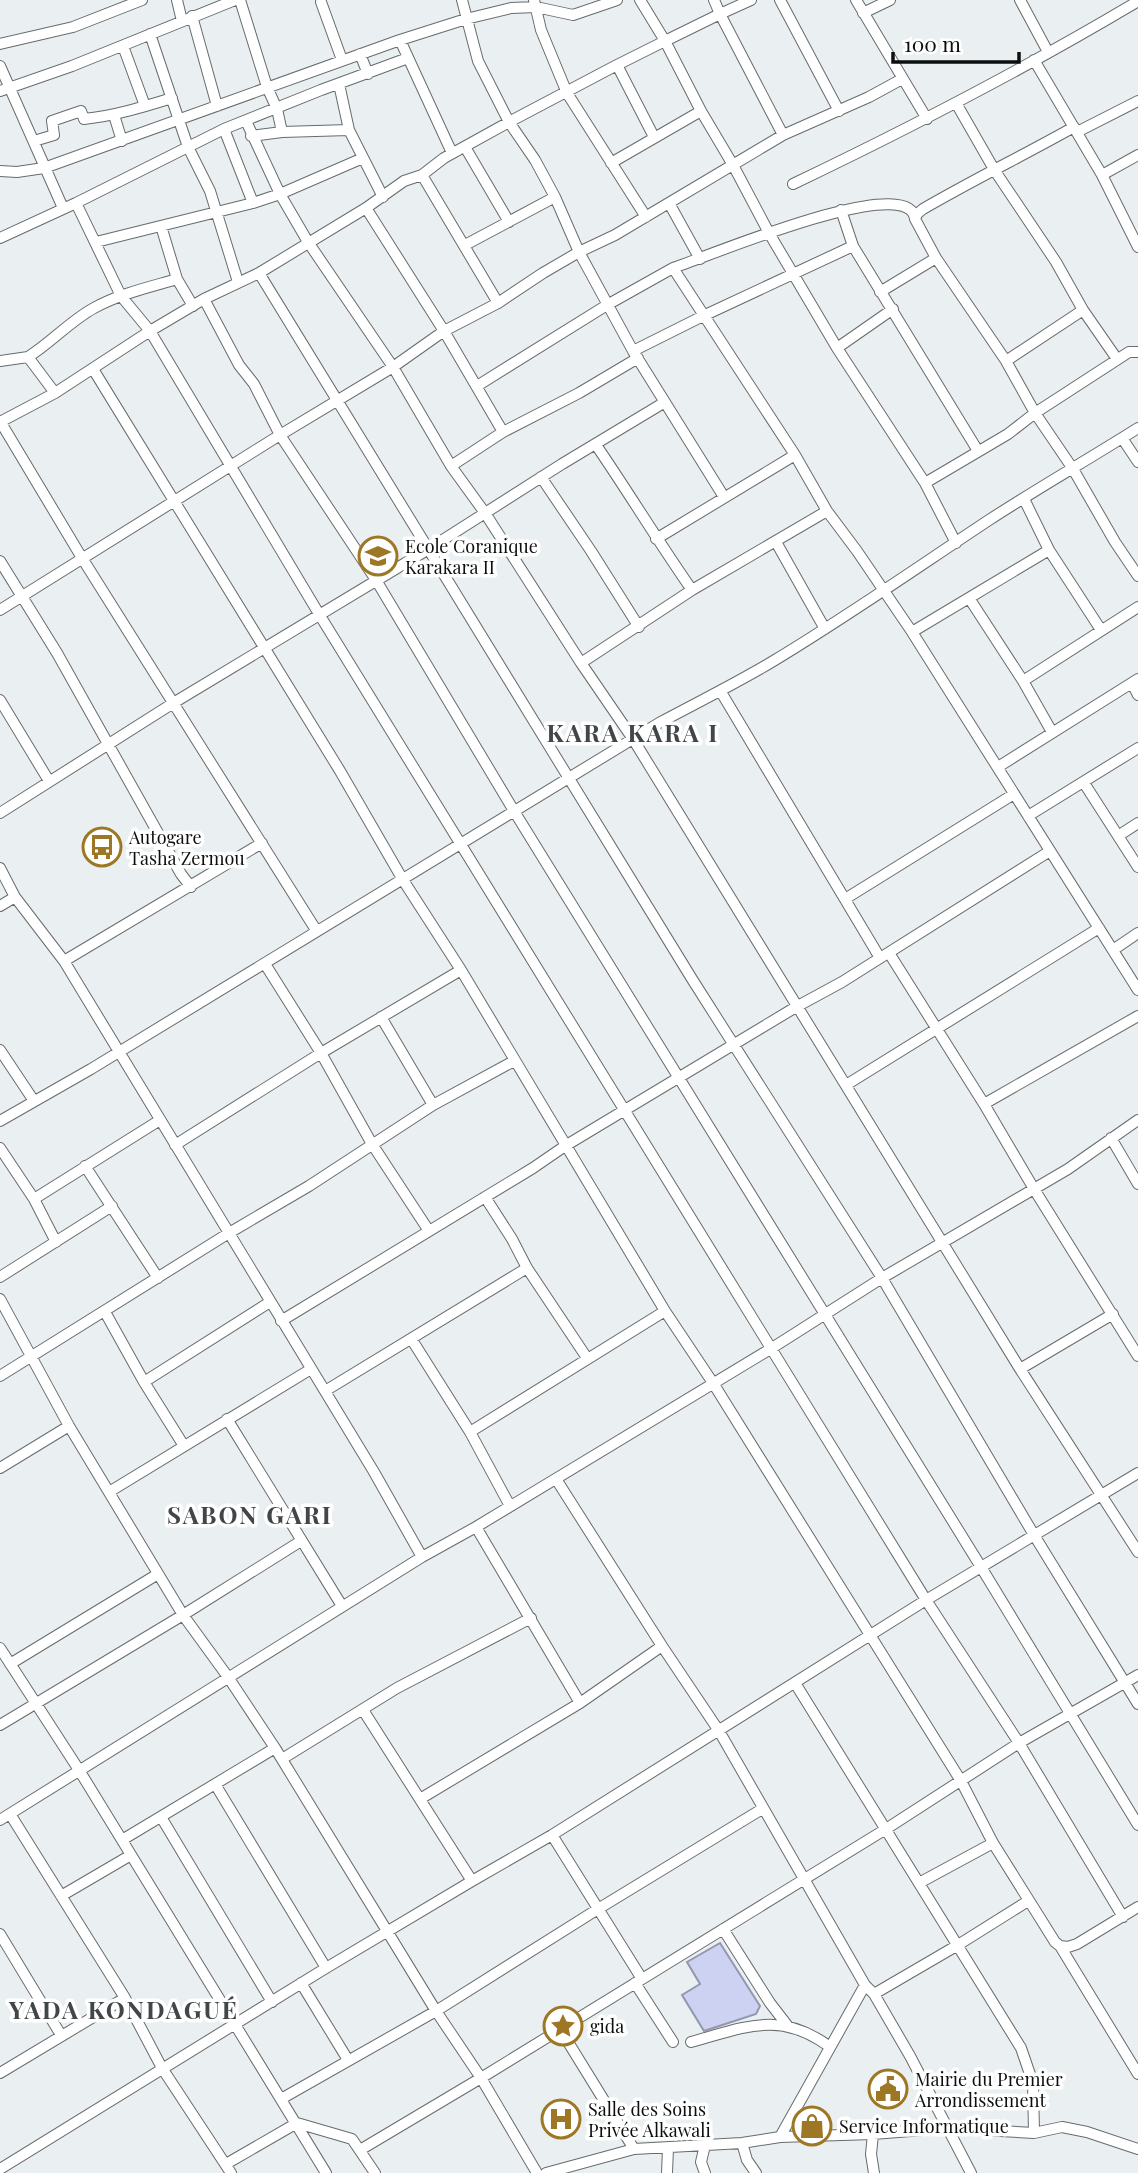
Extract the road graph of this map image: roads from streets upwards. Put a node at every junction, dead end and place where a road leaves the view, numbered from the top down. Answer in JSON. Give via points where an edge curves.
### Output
{"nodes":[{"id":1,"x":142,"y":0,"type":"edge"},
{"id":2,"x":177,"y":0,"type":"edge"},
{"id":3,"x":237,"y":0,"type":"edge"},
{"id":4,"x":462,"y":0,"type":"edge"},
{"id":5,"x":617,"y":0,"type":"edge"},
{"id":6,"x":640,"y":0,"type":"edge"},
{"id":7,"x":713,"y":0,"type":"edge"},
{"id":8,"x":751,"y":0,"type":"edge"},
{"id":9,"x":780,"y":0,"type":"edge"},
{"id":10,"x":856,"y":0,"type":"edge"},
{"id":11,"x":890,"y":0,"type":"edge"},
{"id":12,"x":1020,"y":0,"type":"edge"},
{"id":13,"x":321,"y":2,"type":"dead end"},
{"id":14,"x":535,"y":3,"type":"edge"},
{"id":15,"x":1135,"y":3,"type":"dead end"},
{"id":16,"x":863,"y":13,"type":"junction"},
{"id":17,"x":720,"y":14,"type":"junction"},
{"id":18,"x":187,"y":18,"type":"junction"},
{"id":19,"x":466,"y":19,"type":"junction"},
{"id":20,"x":150,"y":34,"type":"junction"},
{"id":21,"x":400,"y":40,"type":"junction"},
{"id":22,"x":665,"y":41,"type":"junction"},
{"id":23,"x":0,"y":44,"type":"edge"},
{"id":24,"x":123,"y":46,"type":"junction"},
{"id":25,"x":1048,"y":52,"type":"junction"},
{"id":26,"x":360,"y":54,"type":"junction"},
{"id":27,"x":408,"y":58,"type":"junction"},
{"id":28,"x":342,"y":60,"type":"junction"},
{"id":29,"x":1034,"y":60,"type":"junction"},
{"id":30,"x":617,"y":65,"type":"junction"},
{"id":31,"x":0,"y":66,"type":"edge"},
{"id":32,"x":368,"y":74,"type":"junction"},
{"id":33,"x":902,"y":79,"type":"junction"},
{"id":34,"x":339,"y":84,"type":"junction"},
{"id":35,"x":267,"y":87,"type":"junction"},
{"id":36,"x":4,"y":90,"type":"edge"},
{"id":37,"x":567,"y":93,"type":"junction"},
{"id":38,"x":172,"y":98,"type":"junction"},
{"id":39,"x":1138,"y":101,"type":"edge"},
{"id":40,"x":956,"y":103,"type":"junction"},
{"id":41,"x":145,"y":106,"type":"junction"},
{"id":42,"x":217,"y":106,"type":"junction"},
{"id":43,"x":277,"y":109,"type":"junction"},
{"id":44,"x":701,"y":111,"type":"junction"},
{"id":45,"x":839,"y":111,"type":"junction"},
{"id":46,"x":114,"y":115,"type":"junction"},
{"id":47,"x":927,"y":119,"type":"junction"},
{"id":48,"x":179,"y":120,"type":"junction"},
{"id":49,"x":246,"y":121,"type":"junction"},
{"id":50,"x":509,"y":122,"type":"junction"},
{"id":51,"x":224,"y":129,"type":"junction"},
{"id":52,"x":349,"y":130,"type":"junction"},
{"id":53,"x":1076,"y":130,"type":"junction"},
{"id":54,"x":282,"y":132,"type":"junction"},
{"id":55,"x":783,"y":135,"type":"junction"},
{"id":56,"x":251,"y":136,"type":"junction"},
{"id":57,"x":654,"y":137,"type":"junction"},
{"id":58,"x":34,"y":141,"type":"junction"},
{"id":59,"x":122,"y":141,"type":"junction"},
{"id":60,"x":188,"y":146,"type":"junction"},
{"id":61,"x":464,"y":147,"type":"junction"},
{"id":62,"x":453,"y":153,"type":"junction"},
{"id":63,"x":1138,"y":156,"type":"edge"},
{"id":64,"x":363,"y":158,"type":"junction"},
{"id":65,"x":611,"y":163,"type":"junction"},
{"id":66,"x":733,"y":165,"type":"junction"},
{"id":67,"x":44,"y":167,"type":"junction"},
{"id":68,"x":995,"y":170,"type":"junction"},
{"id":69,"x":0,"y":171,"type":"edge"},
{"id":70,"x":422,"y":175,"type":"junction"},
{"id":71,"x":1102,"y":175,"type":"junction"},
{"id":72,"x":793,"y":184,"type":"dead end"},
{"id":73,"x":279,"y":194,"type":"junction"},
{"id":74,"x":383,"y":197,"type":"junction"},
{"id":75,"x":555,"y":197,"type":"junction"},
{"id":76,"x":76,"y":203,"type":"junction"},
{"id":77,"x":253,"y":203,"type":"junction"},
{"id":78,"x":668,"y":203,"type":"junction"},
{"id":79,"x":63,"y":208,"type":"junction"},
{"id":80,"x":366,"y":208,"type":"junction"},
{"id":81,"x":841,"y":210,"type":"junction"},
{"id":82,"x":217,"y":213,"type":"junction"},
{"id":83,"x":646,"y":217,"type":"junction"},
{"id":84,"x":915,"y":219,"type":"junction"},
{"id":85,"x":509,"y":222,"type":"junction"},
{"id":86,"x":161,"y":226,"type":"junction"},
{"id":87,"x":1134,"y":230,"type":"edge"},
{"id":88,"x":769,"y":233,"type":"junction"},
{"id":89,"x":0,"y":238,"type":"edge"},
{"id":90,"x":96,"y":242,"type":"junction"},
{"id":91,"x":308,"y":242,"type":"junction"},
{"id":92,"x":465,"y":245,"type":"junction"},
{"id":93,"x":853,"y":246,"type":"junction"},
{"id":94,"x":1138,"y":247,"type":"edge"},
{"id":95,"x":579,"y":252,"type":"junction"},
{"id":96,"x":936,"y":258,"type":"junction"},
{"id":97,"x":700,"y":260,"type":"junction"},
{"id":98,"x":673,"y":268,"type":"junction"},
{"id":99,"x":259,"y":273,"type":"junction"},
{"id":100,"x":794,"y":273,"type":"junction"},
{"id":101,"x":177,"y":279,"type":"junction"},
{"id":102,"x":237,"y":282,"type":"junction"},
{"id":103,"x":880,"y":292,"type":"junction"},
{"id":104,"x":121,"y":296,"type":"junction"},
{"id":105,"x":204,"y":299,"type":"junction"},
{"id":106,"x":498,"y":303,"type":"junction"},
{"id":107,"x":607,"y":305,"type":"junction"},
{"id":108,"x":193,"y":306,"type":"junction"},
{"id":109,"x":893,"y":309,"type":"junction"},
{"id":110,"x":1083,"y":310,"type":"junction"},
{"id":111,"x":703,"y":316,"type":"junction"},
{"id":112,"x":150,"y":331,"type":"junction"},
{"id":113,"x":444,"y":331,"type":"junction"},
{"id":114,"x":837,"y":348,"type":"junction"},
{"id":115,"x":1138,"y":352,"type":"edge"},
{"id":116,"x":636,"y":354,"type":"junction"},
{"id":117,"x":27,"y":357,"type":"junction"},
{"id":118,"x":1117,"y":359,"type":"junction"},
{"id":119,"x":0,"y":361,"type":"edge"},
{"id":120,"x":1006,"y":361,"type":"junction"},
{"id":121,"x":393,"y":367,"type":"junction"},
{"id":122,"x":93,"y":369,"type":"junction"},
{"id":123,"x":477,"y":386,"type":"junction"},
{"id":124,"x":55,"y":393,"type":"junction"},
{"id":125,"x":338,"y":401,"type":"junction"},
{"id":126,"x":665,"y":402,"type":"junction"},
{"id":127,"x":1035,"y":413,"type":"junction"},
{"id":128,"x":0,"y":422,"type":"edge"},
{"id":129,"x":1138,"y":428,"type":"edge"},
{"id":130,"x":503,"y":432,"type":"junction"},
{"id":131,"x":279,"y":435,"type":"junction"},
{"id":132,"x":1122,"y":438,"type":"junction"},
{"id":133,"x":596,"y":445,"type":"junction"},
{"id":134,"x":978,"y":451,"type":"junction"},
{"id":135,"x":795,"y":456,"type":"junction"},
{"id":136,"x":1138,"y":462,"type":"edge"},
{"id":137,"x":231,"y":465,"type":"junction"},
{"id":138,"x":451,"y":466,"type":"junction"},
{"id":139,"x":1073,"y":469,"type":"junction"},
{"id":140,"x":541,"y":477,"type":"junction"},
{"id":141,"x":925,"y":483,"type":"junction"},
{"id":142,"x":724,"y":497,"type":"junction"},
{"id":143,"x":1024,"y":499,"type":"junction"},
{"id":144,"x":175,"y":501,"type":"junction"},
{"id":145,"x":827,"y":511,"type":"junction"},
{"id":146,"x":485,"y":513,"type":"junction"},
{"id":147,"x":656,"y":539,"type":"junction"},
{"id":148,"x":776,"y":542,"type":"junction"},
{"id":149,"x":956,"y":543,"type":"junction"},
{"id":150,"x":427,"y":550,"type":"junction"},
{"id":151,"x":1049,"y":550,"type":"junction"},
{"id":152,"x":82,"y":558,"type":"junction"},
{"id":153,"x":0,"y":561,"type":"edge"},
{"id":154,"x":1138,"y":576,"type":"edge"},
{"id":155,"x":376,"y":580,"type":"junction"},
{"id":156,"x":692,"y":590,"type":"junction"},
{"id":157,"x":884,"y":590,"type":"junction"},
{"id":158,"x":22,"y":597,"type":"junction"},
{"id":159,"x":970,"y":598,"type":"junction"},
{"id":160,"x":1138,"y":607,"type":"edge"},
{"id":161,"x":0,"y":610,"type":"edge"},
{"id":162,"x":319,"y":614,"type":"junction"},
{"id":163,"x":639,"y":627,"type":"junction"},
{"id":164,"x":825,"y":629,"type":"junction"},
{"id":165,"x":1101,"y":630,"type":"junction"},
{"id":166,"x":912,"y":632,"type":"junction"},
{"id":167,"x":264,"y":648,"type":"junction"},
{"id":168,"x":581,"y":663,"type":"junction"},
{"id":169,"x":1023,"y":681,"type":"junction"},
{"id":170,"x":1135,"y":681,"type":"edge"},
{"id":171,"x":721,"y":692,"type":"junction"},
{"id":172,"x":1138,"y":695,"type":"edge"},
{"id":173,"x":0,"y":699,"type":"edge"},
{"id":174,"x":175,"y":702,"type":"junction"},
{"id":175,"x":1052,"y":732,"type":"junction"},
{"id":176,"x":633,"y":739,"type":"junction"},
{"id":177,"x":109,"y":745,"type":"junction"},
{"id":178,"x":1138,"y":748,"type":"edge"},
{"id":179,"x":998,"y":767,"type":"junction"},
{"id":180,"x":569,"y":778,"type":"junction"},
{"id":181,"x":49,"y":781,"type":"junction"},
{"id":182,"x":1084,"y":783,"type":"junction"},
{"id":183,"x":1014,"y":794,"type":"junction"},
{"id":184,"x":514,"y":811,"type":"junction"},
{"id":185,"x":0,"y":813,"type":"edge"},
{"id":186,"x":1028,"y":816,"type":"junction"},
{"id":187,"x":1138,"y":823,"type":"edge"},
{"id":188,"x":1118,"y":836,"type":"junction"},
{"id":189,"x":262,"y":843,"type":"junction"},
{"id":190,"x":460,"y":843,"type":"junction"},
{"id":191,"x":1050,"y":851,"type":"junction"},
{"id":192,"x":1137,"y":864,"type":"edge"},
{"id":193,"x":0,"y":868,"type":"edge"},
{"id":194,"x":403,"y":880,"type":"junction"},
{"id":195,"x":191,"y":887,"type":"junction"},
{"id":196,"x":15,"y":897,"type":"junction"},
{"id":197,"x":845,"y":899,"type":"junction"},
{"id":198,"x":0,"y":906,"type":"edge"},
{"id":199,"x":1099,"y":928,"type":"junction"},
{"id":200,"x":316,"y":930,"type":"junction"},
{"id":201,"x":1138,"y":933,"type":"edge"},
{"id":202,"x":1113,"y":950,"type":"junction"},
{"id":203,"x":885,"y":955,"type":"junction"},
{"id":204,"x":64,"y":961,"type":"junction"},
{"id":205,"x":265,"y":964,"type":"junction"},
{"id":206,"x":461,"y":970,"type":"junction"},
{"id":207,"x":1138,"y":990,"type":"edge"},
{"id":208,"x":796,"y":1007,"type":"junction"},
{"id":209,"x":1138,"y":1016,"type":"edge"},
{"id":210,"x":381,"y":1017,"type":"junction"},
{"id":211,"x":938,"y":1029,"type":"junction"},
{"id":212,"x":733,"y":1045,"type":"junction"},
{"id":213,"x":0,"y":1050,"type":"edge"},
{"id":214,"x":119,"y":1052,"type":"junction"},
{"id":215,"x":321,"y":1053,"type":"junction"},
{"id":216,"x":514,"y":1061,"type":"junction"},
{"id":217,"x":679,"y":1078,"type":"junction"},
{"id":218,"x":846,"y":1085,"type":"junction"},
{"id":219,"x":34,"y":1101,"type":"junction"},
{"id":220,"x":985,"y":1104,"type":"junction"},
{"id":221,"x":433,"y":1105,"type":"junction"},
{"id":222,"x":625,"y":1112,"type":"junction"},
{"id":223,"x":160,"y":1120,"type":"junction"},
{"id":224,"x":1138,"y":1120,"type":"edge"},
{"id":225,"x":0,"y":1121,"type":"edge"},
{"id":226,"x":1111,"y":1138,"type":"junction"},
{"id":227,"x":174,"y":1144,"type":"junction"},
{"id":228,"x":372,"y":1144,"type":"junction"},
{"id":229,"x":565,"y":1146,"type":"junction"},
{"id":230,"x":0,"y":1148,"type":"edge"},
{"id":231,"x":85,"y":1166,"type":"junction"},
{"id":232,"x":1138,"y":1184,"type":"edge"},
{"id":233,"x":1034,"y":1189,"type":"junction"},
{"id":234,"x":485,"y":1197,"type":"junction"},
{"id":235,"x":34,"y":1199,"type":"junction"},
{"id":236,"x":112,"y":1206,"type":"junction"},
{"id":237,"x":429,"y":1231,"type":"junction"},
{"id":238,"x":229,"y":1233,"type":"junction"},
{"id":239,"x":56,"y":1242,"type":"junction"},
{"id":240,"x":942,"y":1243,"type":"junction"},
{"id":241,"x":527,"y":1268,"type":"junction"},
{"id":242,"x":0,"y":1278,"type":"edge"},
{"id":243,"x":158,"y":1278,"type":"junction"},
{"id":244,"x":881,"y":1278,"type":"junction"},
{"id":245,"x":0,"y":1299,"type":"edge"},
{"id":246,"x":270,"y":1302,"type":"junction"},
{"id":247,"x":665,"y":1311,"type":"junction"},
{"id":248,"x":105,"y":1312,"type":"junction"},
{"id":249,"x":1112,"y":1314,"type":"junction"},
{"id":250,"x":825,"y":1315,"type":"junction"},
{"id":251,"x":281,"y":1321,"type":"junction"},
{"id":252,"x":412,"y":1340,"type":"junction"},
{"id":253,"x":772,"y":1348,"type":"junction"},
{"id":254,"x":31,"y":1356,"type":"junction"},
{"id":255,"x":1138,"y":1356,"type":"edge"},
{"id":256,"x":587,"y":1358,"type":"junction"},
{"id":257,"x":311,"y":1369,"type":"junction"},
{"id":258,"x":1020,"y":1369,"type":"junction"},
{"id":259,"x":0,"y":1376,"type":"edge"},
{"id":260,"x":144,"y":1382,"type":"junction"},
{"id":261,"x":713,"y":1383,"type":"junction"},
{"id":262,"x":325,"y":1391,"type":"junction"},
{"id":263,"x":227,"y":1419,"type":"junction"},
{"id":264,"x":69,"y":1426,"type":"junction"},
{"id":265,"x":470,"y":1432,"type":"junction"},
{"id":266,"x":184,"y":1446,"type":"junction"},
{"id":267,"x":0,"y":1468,"type":"edge"},
{"id":268,"x":1138,"y":1473,"type":"edge"},
{"id":269,"x":556,"y":1479,"type":"junction"},
{"id":270,"x":109,"y":1492,"type":"junction"},
{"id":271,"x":1101,"y":1493,"type":"junction"},
{"id":272,"x":510,"y":1506,"type":"junction"},
{"id":273,"x":476,"y":1527,"type":"junction"},
{"id":274,"x":1034,"y":1535,"type":"junction"},
{"id":275,"x":301,"y":1541,"type":"junction"},
{"id":276,"x":1138,"y":1552,"type":"edge"},
{"id":277,"x":422,"y":1557,"type":"junction"},
{"id":278,"x":981,"y":1567,"type":"junction"},
{"id":279,"x":158,"y":1574,"type":"junction"},
{"id":280,"x":926,"y":1600,"type":"junction"},
{"id":281,"x":342,"y":1606,"type":"junction"},
{"id":282,"x":183,"y":1615,"type":"junction"},
{"id":283,"x":531,"y":1618,"type":"junction"},
{"id":284,"x":870,"y":1635,"type":"junction"},
{"id":285,"x":662,"y":1646,"type":"junction"},
{"id":286,"x":0,"y":1648,"type":"edge"},
{"id":287,"x":10,"y":1664,"type":"junction"},
{"id":288,"x":1138,"y":1675,"type":"edge"},
{"id":289,"x":228,"y":1677,"type":"junction"},
{"id":290,"x":1126,"y":1683,"type":"junction"},
{"id":291,"x":795,"y":1684,"type":"junction"},
{"id":292,"x":580,"y":1703,"type":"junction"},
{"id":293,"x":36,"y":1704,"type":"junction"},
{"id":294,"x":1138,"y":1704,"type":"edge"},
{"id":295,"x":363,"y":1710,"type":"junction"},
{"id":296,"x":1069,"y":1713,"type":"junction"},
{"id":297,"x":0,"y":1725,"type":"edge"},
{"id":298,"x":719,"y":1731,"type":"junction"},
{"id":299,"x":1018,"y":1743,"type":"junction"},
{"id":300,"x":275,"y":1748,"type":"junction"},
{"id":301,"x":282,"y":1759,"type":"junction"},
{"id":302,"x":79,"y":1770,"type":"junction"},
{"id":303,"x":961,"y":1781,"type":"junction"},
{"id":304,"x":215,"y":1784,"type":"junction"},
{"id":305,"x":420,"y":1799,"type":"junction"},
{"id":306,"x":762,"y":1809,"type":"junction"},
{"id":307,"x":10,"y":1814,"type":"junction"},
{"id":308,"x":161,"y":1817,"type":"junction"},
{"id":309,"x":0,"y":1820,"type":"edge"},
{"id":310,"x":1138,"y":1825,"type":"edge"},
{"id":311,"x":886,"y":1829,"type":"junction"},
{"id":312,"x":552,"y":1836,"type":"junction"},
{"id":313,"x":122,"y":1840,"type":"junction"},
{"id":314,"x":993,"y":1843,"type":"junction"},
{"id":315,"x":131,"y":1855,"type":"junction"},
{"id":316,"x":804,"y":1878,"type":"junction"},
{"id":317,"x":471,"y":1881,"type":"junction"},
{"id":318,"x":919,"y":1883,"type":"junction"},
{"id":319,"x":61,"y":1896,"type":"junction"},
{"id":320,"x":1028,"y":1901,"type":"junction"},
{"id":321,"x":1138,"y":1908,"type":"edge"},
{"id":322,"x":598,"y":1909,"type":"junction"},
{"id":323,"x":1123,"y":1917,"type":"junction"},
{"id":324,"x":723,"y":1928,"type":"junction"},
{"id":325,"x":388,"y":1931,"type":"junction"},
{"id":326,"x":0,"y":1934,"type":"edge"},
{"id":327,"x":958,"y":1945,"type":"junction"},
{"id":328,"x":1060,"y":1947,"type":"junction"},
{"id":329,"x":326,"y":1968,"type":"junction"},
{"id":330,"x":638,"y":1981,"type":"junction"},
{"id":331,"x":301,"y":1983,"type":"junction"},
{"id":332,"x":865,"y":1985,"type":"junction"},
{"id":333,"x":874,"y":1994,"type":"junction"},
{"id":334,"x":125,"y":1998,"type":"junction"},
{"id":335,"x":272,"y":2001,"type":"junction"},
{"id":336,"x":436,"y":2011,"type":"junction"},
{"id":337,"x":234,"y":2025,"type":"junction"},
{"id":338,"x":787,"y":2025,"type":"junction"},
{"id":339,"x":561,"y":2029,"type":"junction"},
{"id":340,"x":61,"y":2035,"type":"junction"},
{"id":341,"x":673,"y":2042,"type":"dead end"},
{"id":342,"x":691,"y":2042,"type":"dead end"},
{"id":343,"x":830,"y":2047,"type":"junction"},
{"id":344,"x":348,"y":2060,"type":"junction"},
{"id":345,"x":162,"y":2068,"type":"junction"},
{"id":346,"x":0,"y":2073,"type":"edge"},
{"id":347,"x":1138,"y":2074,"type":"edge"},
{"id":348,"x":481,"y":2078,"type":"junction"},
{"id":349,"x":281,"y":2099,"type":"junction"},
{"id":350,"x":296,"y":2123,"type":"junction"},
{"id":351,"x":949,"y":2128,"type":"junction"},
{"id":352,"x":1034,"y":2133,"type":"junction"},
{"id":353,"x":873,"y":2134,"type":"junction"},
{"id":354,"x":780,"y":2137,"type":"junction"},
{"id":355,"x":742,"y":2143,"type":"junction"},
{"id":356,"x":705,"y":2145,"type":"junction"},
{"id":357,"x":668,"y":2148,"type":"junction"},
{"id":358,"x":634,"y":2149,"type":"junction"},
{"id":359,"x":1138,"y":2149,"type":"edge"},
{"id":360,"x":360,"y":2150,"type":"junction"},
{"id":361,"x":229,"y":2168,"type":"edge"},
{"id":362,"x":0,"y":2169,"type":"edge"},
{"id":363,"x":326,"y":2173,"type":"edge"},
{"id":364,"x":375,"y":2173,"type":"edge"},
{"id":365,"x":537,"y":2173,"type":"edge"},
{"id":366,"x":546,"y":2173,"type":"edge"},
{"id":367,"x":667,"y":2173,"type":"edge"},
{"id":368,"x":705,"y":2173,"type":"edge"},
{"id":369,"x":756,"y":2173,"type":"edge"},
{"id":370,"x":874,"y":2173,"type":"edge"},
{"id":371,"x":971,"y":2173,"type":"edge"}],
"edges":[{"from":1,"to":23,"type":"street","via":[[73,27]]},
{"from":2,"to":18,"type":"street"},
{"from":3,"to":18,"type":"street"},
{"from":3,"to":35,"type":"street"},
{"from":4,"to":19,"type":"street"},
{"from":5,"to":14,"type":"street","via":[[573,15]]},
{"from":6,"to":22,"type":"street"},
{"from":7,"to":17,"type":"street"},
{"from":8,"to":17,"type":"street"},
{"from":9,"to":45,"type":"street"},
{"from":10,"to":16,"type":"street"},
{"from":11,"to":16,"type":"street"},
{"from":12,"to":25,"type":"street"},
{"from":13,"to":28,"type":"street"},
{"from":14,"to":19,"type":"street"},
{"from":14,"to":37,"type":"street"},
{"from":15,"to":25,"type":"street"},
{"from":16,"to":33,"type":"street"},
{"from":17,"to":22,"type":"street"},
{"from":17,"to":55,"type":"street"},
{"from":18,"to":20,"type":"street"},
{"from":18,"to":42,"type":"street"},
{"from":19,"to":21,"type":"street"},
{"from":19,"to":50,"type":"street","via":[[481,69]]},
{"from":20,"to":24,"type":"street"},
{"from":20,"to":38,"type":"street"},
{"from":21,"to":26,"type":"street"},
{"from":21,"to":27,"type":"street"},
{"from":22,"to":30,"type":"street"},
{"from":22,"to":44,"type":"street"},
{"from":24,"to":36,"type":"street"},
{"from":24,"to":41,"type":"street"},
{"from":25,"to":29,"type":"street"},
{"from":26,"to":28,"type":"street"},
{"from":26,"to":32,"type":"street"},
{"from":27,"to":32,"type":"street"},
{"from":27,"to":62,"type":"street"},
{"from":28,"to":35,"type":"street"},
{"from":29,"to":40,"type":"street"},
{"from":29,"to":53,"type":"street"},
{"from":30,"to":37,"type":"street"},
{"from":30,"to":57,"type":"street"},
{"from":31,"to":36,"type":"street"},
{"from":32,"to":34,"type":"street"},
{"from":33,"to":45,"type":"street"},
{"from":33,"to":47,"type":"street"},
{"from":34,"to":43,"type":"street"},
{"from":34,"to":52,"type":"street"},
{"from":35,"to":42,"type":"street"},
{"from":35,"to":43,"type":"street"},
{"from":36,"to":58,"type":"street"},
{"from":37,"to":50,"type":"street"},
{"from":37,"to":65,"type":"street"},
{"from":38,"to":41,"type":"street"},
{"from":38,"to":48,"type":"street"},
{"from":39,"to":53,"type":"street"},
{"from":40,"to":47,"type":"street"},
{"from":40,"to":68,"type":"street"},
{"from":41,"to":46,"type":"street"},
{"from":42,"to":48,"type":"street"},
{"from":43,"to":49,"type":"street"},
{"from":43,"to":54,"type":"street"},
{"from":44,"to":57,"type":"street"},
{"from":44,"to":66,"type":"street"},
{"from":45,"to":55,"type":"street"},
{"from":46,"to":58,"type":"street","via":[[84,119],[81,111],[52,121],[54,135]]},
{"from":46,"to":59,"type":"street"},
{"from":47,"to":72,"type":"street"},
{"from":48,"to":59,"type":"street"},
{"from":48,"to":60,"type":"street"},
{"from":49,"to":51,"type":"street"},
{"from":49,"to":56,"type":"street"},
{"from":50,"to":61,"type":"street"},
{"from":50,"to":75,"type":"street"},
{"from":51,"to":60,"type":"street"},
{"from":51,"to":77,"type":"street"},
{"from":52,"to":54,"type":"street"},
{"from":52,"to":64,"type":"street"},
{"from":53,"to":68,"type":"street"},
{"from":53,"to":71,"type":"street"},
{"from":54,"to":56,"type":"street"},
{"from":55,"to":66,"type":"street"},
{"from":56,"to":73,"type":"street"},
{"from":57,"to":65,"type":"street"},
{"from":58,"to":67,"type":"street"},
{"from":59,"to":67,"type":"street"},
{"from":60,"to":76,"type":"street"},
{"from":60,"to":82,"type":"street"},
{"from":61,"to":62,"type":"street"},
{"from":61,"to":85,"type":"street"},
{"from":62,"to":70,"type":"street"},
{"from":63,"to":71,"type":"street"},
{"from":64,"to":73,"type":"street"},
{"from":64,"to":74,"type":"street"},
{"from":65,"to":83,"type":"street"},
{"from":66,"to":78,"type":"street"},
{"from":66,"to":88,"type":"street"},
{"from":67,"to":69,"type":"street"},
{"from":67,"to":79,"type":"street"},
{"from":68,"to":84,"type":"street","via":[[923,209]]},
{"from":68,"to":110,"type":"street"},
{"from":70,"to":74,"type":"street","via":[[404,181]]},
{"from":70,"to":92,"type":"street"},
{"from":71,"to":87,"type":"street"},
{"from":73,"to":77,"type":"street"},
{"from":73,"to":91,"type":"street"},
{"from":74,"to":80,"type":"street"},
{"from":75,"to":85,"type":"street"},
{"from":75,"to":95,"type":"street"},
{"from":76,"to":79,"type":"street"},
{"from":76,"to":90,"type":"street"},
{"from":77,"to":82,"type":"street"},
{"from":78,"to":83,"type":"street"},
{"from":78,"to":97,"type":"street"},
{"from":79,"to":89,"type":"street"},
{"from":80,"to":91,"type":"street"},
{"from":80,"to":113,"type":"street"},
{"from":81,"to":84,"type":"street","via":[[898,204],[914,213]]},
{"from":81,"to":88,"type":"street"},
{"from":81,"to":93,"type":"street"},
{"from":82,"to":86,"type":"street"},
{"from":82,"to":102,"type":"street"},
{"from":83,"to":95,"type":"street"},
{"from":84,"to":96,"type":"street"},
{"from":85,"to":92,"type":"street"},
{"from":86,"to":90,"type":"street"},
{"from":86,"to":101,"type":"street"},
{"from":87,"to":94,"type":"street"},
{"from":88,"to":97,"type":"street"},
{"from":88,"to":100,"type":"street"},
{"from":90,"to":104,"type":"street"},
{"from":91,"to":99,"type":"street"},
{"from":91,"to":121,"type":"street"},
{"from":92,"to":106,"type":"street"},
{"from":93,"to":100,"type":"street"},
{"from":93,"to":103,"type":"street"},
{"from":95,"to":106,"type":"street"},
{"from":95,"to":107,"type":"street"},
{"from":96,"to":103,"type":"street"},
{"from":96,"to":120,"type":"street"},
{"from":97,"to":98,"type":"street"},
{"from":98,"to":107,"type":"street"},
{"from":98,"to":111,"type":"street"},
{"from":99,"to":102,"type":"street"},
{"from":99,"to":125,"type":"street"},
{"from":100,"to":111,"type":"street"},
{"from":100,"to":114,"type":"street"},
{"from":101,"to":104,"type":"street"},
{"from":101,"to":108,"type":"street"},
{"from":102,"to":105,"type":"street"},
{"from":103,"to":109,"type":"street"},
{"from":104,"to":112,"type":"street"},
{"from":104,"to":117,"type":"street","via":[[93,308]]},
{"from":105,"to":108,"type":"street"},
{"from":105,"to":131,"type":"street"},
{"from":106,"to":113,"type":"street"},
{"from":107,"to":116,"type":"street"},
{"from":107,"to":123,"type":"street"},
{"from":108,"to":112,"type":"street"},
{"from":109,"to":114,"type":"street"},
{"from":109,"to":134,"type":"street"},
{"from":110,"to":118,"type":"street"},
{"from":110,"to":120,"type":"street"},
{"from":111,"to":116,"type":"street"},
{"from":111,"to":135,"type":"street"},
{"from":112,"to":122,"type":"street"},
{"from":112,"to":137,"type":"street"},
{"from":113,"to":121,"type":"street"},
{"from":113,"to":123,"type":"street"},
{"from":114,"to":141,"type":"street"},
{"from":115,"to":118,"type":"street"},
{"from":116,"to":126,"type":"street"},
{"from":116,"to":130,"type":"street","via":[[579,393]]},
{"from":117,"to":119,"type":"street"},
{"from":117,"to":124,"type":"street"},
{"from":118,"to":127,"type":"street"},
{"from":120,"to":127,"type":"street"},
{"from":121,"to":125,"type":"street"},
{"from":121,"to":138,"type":"street"},
{"from":122,"to":124,"type":"street"},
{"from":122,"to":144,"type":"street"},
{"from":123,"to":130,"type":"street"},
{"from":124,"to":128,"type":"street"},
{"from":125,"to":131,"type":"street"},
{"from":125,"to":150,"type":"street"},
{"from":126,"to":133,"type":"street"},
{"from":126,"to":142,"type":"street"},
{"from":127,"to":134,"type":"street"},
{"from":127,"to":139,"type":"street"},
{"from":128,"to":152,"type":"street"},
{"from":129,"to":132,"type":"street"},
{"from":130,"to":138,"type":"street"},
{"from":131,"to":137,"type":"street"},
{"from":131,"to":155,"type":"street"},
{"from":132,"to":136,"type":"street"},
{"from":132,"to":139,"type":"street"},
{"from":133,"to":140,"type":"street"},
{"from":133,"to":147,"type":"street"},
{"from":134,"to":141,"type":"street"},
{"from":135,"to":142,"type":"street"},
{"from":135,"to":145,"type":"street"},
{"from":137,"to":144,"type":"street"},
{"from":137,"to":162,"type":"street"},
{"from":138,"to":146,"type":"street"},
{"from":139,"to":143,"type":"street"},
{"from":139,"to":154,"type":"street"},
{"from":140,"to":146,"type":"street"},
{"from":140,"to":163,"type":"street"},
{"from":141,"to":149,"type":"street"},
{"from":142,"to":147,"type":"street"},
{"from":143,"to":149,"type":"street"},
{"from":143,"to":151,"type":"street"},
{"from":144,"to":152,"type":"street"},
{"from":144,"to":167,"type":"street"},
{"from":145,"to":148,"type":"street"},
{"from":145,"to":157,"type":"street"},
{"from":146,"to":150,"type":"street"},
{"from":146,"to":168,"type":"street"},
{"from":147,"to":156,"type":"street"},
{"from":148,"to":156,"type":"street"},
{"from":148,"to":164,"type":"street"},
{"from":149,"to":157,"type":"street"},
{"from":150,"to":155,"type":"street"},
{"from":150,"to":180,"type":"street"},
{"from":151,"to":159,"type":"street"},
{"from":151,"to":165,"type":"street"},
{"from":152,"to":158,"type":"street"},
{"from":152,"to":174,"type":"street"},
{"from":153,"to":158,"type":"street"},
{"from":155,"to":162,"type":"street"},
{"from":155,"to":184,"type":"street"},
{"from":156,"to":163,"type":"street"},
{"from":157,"to":164,"type":"street"},
{"from":157,"to":166,"type":"street"},
{"from":158,"to":161,"type":"street"},
{"from":158,"to":177,"type":"street"},
{"from":159,"to":166,"type":"street"},
{"from":159,"to":169,"type":"street"},
{"from":160,"to":165,"type":"street"},
{"from":162,"to":167,"type":"street"},
{"from":162,"to":190,"type":"street"},
{"from":163,"to":168,"type":"street"},
{"from":164,"to":171,"type":"street"},
{"from":165,"to":169,"type":"street"},
{"from":166,"to":179,"type":"street"},
{"from":167,"to":174,"type":"street"},
{"from":167,"to":194,"type":"street"},
{"from":168,"to":176,"type":"street"},
{"from":169,"to":175,"type":"street"},
{"from":170,"to":172,"type":"street"},
{"from":170,"to":175,"type":"street"},
{"from":171,"to":176,"type":"street"},
{"from":171,"to":197,"type":"street"},
{"from":173,"to":181,"type":"street"},
{"from":174,"to":177,"type":"street"},
{"from":174,"to":189,"type":"street"},
{"from":175,"to":179,"type":"street"},
{"from":176,"to":180,"type":"street"},
{"from":176,"to":208,"type":"street"},
{"from":177,"to":181,"type":"street"},
{"from":177,"to":195,"type":"street"},
{"from":178,"to":182,"type":"street"},
{"from":179,"to":183,"type":"street"},
{"from":180,"to":184,"type":"street"},
{"from":180,"to":212,"type":"street"},
{"from":181,"to":185,"type":"street"},
{"from":182,"to":186,"type":"street"},
{"from":182,"to":188,"type":"street"},
{"from":183,"to":186,"type":"street"},
{"from":183,"to":197,"type":"street"},
{"from":184,"to":190,"type":"street"},
{"from":184,"to":217,"type":"street"},
{"from":186,"to":191,"type":"street"},
{"from":187,"to":188,"type":"street"},
{"from":188,"to":192,"type":"street"},
{"from":189,"to":195,"type":"street"},
{"from":189,"to":200,"type":"street"},
{"from":190,"to":194,"type":"street"},
{"from":190,"to":222,"type":"street"},
{"from":191,"to":199,"type":"street"},
{"from":191,"to":203,"type":"street"},
{"from":193,"to":196,"type":"street"},
{"from":194,"to":200,"type":"street"},
{"from":194,"to":206,"type":"street"},
{"from":195,"to":204,"type":"street"},
{"from":196,"to":198,"type":"street"},
{"from":196,"to":204,"type":"street"},
{"from":197,"to":203,"type":"street"},
{"from":199,"to":202,"type":"street"},
{"from":199,"to":211,"type":"street"},
{"from":200,"to":205,"type":"street"},
{"from":201,"to":202,"type":"street"},
{"from":202,"to":207,"type":"street"},
{"from":203,"to":208,"type":"street"},
{"from":203,"to":211,"type":"street"},
{"from":204,"to":214,"type":"street"},
{"from":205,"to":214,"type":"street"},
{"from":205,"to":215,"type":"street"},
{"from":206,"to":210,"type":"street"},
{"from":206,"to":216,"type":"street"},
{"from":208,"to":212,"type":"street"},
{"from":208,"to":218,"type":"street"},
{"from":209,"to":220,"type":"street"},
{"from":210,"to":215,"type":"street"},
{"from":210,"to":221,"type":"street"},
{"from":211,"to":218,"type":"street"},
{"from":211,"to":220,"type":"street"},
{"from":212,"to":217,"type":"street"},
{"from":212,"to":244,"type":"street"},
{"from":213,"to":219,"type":"street"},
{"from":214,"to":219,"type":"street"},
{"from":214,"to":223,"type":"street"},
{"from":215,"to":227,"type":"street"},
{"from":215,"to":228,"type":"street"},
{"from":216,"to":221,"type":"street"},
{"from":216,"to":229,"type":"street"},
{"from":217,"to":222,"type":"street"},
{"from":217,"to":250,"type":"street"},
{"from":218,"to":240,"type":"street"},
{"from":219,"to":225,"type":"street"},
{"from":220,"to":233,"type":"street"},
{"from":221,"to":228,"type":"street"},
{"from":222,"to":229,"type":"street"},
{"from":222,"to":253,"type":"street"},
{"from":223,"to":227,"type":"street"},
{"from":223,"to":231,"type":"street"},
{"from":224,"to":226,"type":"street"},
{"from":226,"to":232,"type":"street"},
{"from":226,"to":233,"type":"street"},
{"from":227,"to":238,"type":"street"},
{"from":228,"to":237,"type":"street"},
{"from":228,"to":238,"type":"street"},
{"from":229,"to":234,"type":"street"},
{"from":229,"to":247,"type":"street"},
{"from":230,"to":235,"type":"street"},
{"from":231,"to":235,"type":"street"},
{"from":231,"to":236,"type":"street"},
{"from":233,"to":240,"type":"street"},
{"from":233,"to":249,"type":"street"},
{"from":234,"to":237,"type":"street"},
{"from":234,"to":241,"type":"street"},
{"from":235,"to":239,"type":"street"},
{"from":236,"to":239,"type":"street"},
{"from":236,"to":243,"type":"street"},
{"from":237,"to":251,"type":"street"},
{"from":238,"to":243,"type":"street"},
{"from":238,"to":246,"type":"street"},
{"from":239,"to":242,"type":"street"},
{"from":240,"to":244,"type":"street"},
{"from":240,"to":258,"type":"street"},
{"from":241,"to":252,"type":"street"},
{"from":241,"to":256,"type":"street"},
{"from":243,"to":248,"type":"street"},
{"from":244,"to":250,"type":"street"},
{"from":244,"to":274,"type":"street"},
{"from":245,"to":254,"type":"street"},
{"from":246,"to":251,"type":"street"},
{"from":246,"to":260,"type":"street"},
{"from":247,"to":256,"type":"street"},
{"from":247,"to":261,"type":"street"},
{"from":248,"to":254,"type":"street"},
{"from":248,"to":260,"type":"street"},
{"from":249,"to":255,"type":"street"},
{"from":249,"to":258,"type":"street"},
{"from":250,"to":253,"type":"street"},
{"from":250,"to":278,"type":"street"},
{"from":251,"to":257,"type":"street"},
{"from":252,"to":262,"type":"street"},
{"from":252,"to":265,"type":"street"},
{"from":253,"to":261,"type":"street"},
{"from":253,"to":280,"type":"street"},
{"from":254,"to":259,"type":"street"},
{"from":254,"to":264,"type":"street"},
{"from":256,"to":265,"type":"street"},
{"from":257,"to":262,"type":"street"},
{"from":257,"to":263,"type":"street"},
{"from":258,"to":271,"type":"street"},
{"from":260,"to":266,"type":"street"},
{"from":261,"to":269,"type":"street"},
{"from":261,"to":284,"type":"street"},
{"from":262,"to":277,"type":"street"},
{"from":263,"to":266,"type":"street"},
{"from":263,"to":275,"type":"street"},
{"from":264,"to":267,"type":"street"},
{"from":264,"to":270,"type":"street"},
{"from":265,"to":272,"type":"street"},
{"from":266,"to":270,"type":"street"},
{"from":268,"to":271,"type":"street"},
{"from":269,"to":272,"type":"street"},
{"from":269,"to":285,"type":"street"},
{"from":270,"to":279,"type":"street"},
{"from":271,"to":274,"type":"street"},
{"from":271,"to":276,"type":"street"},
{"from":272,"to":273,"type":"street"},
{"from":273,"to":277,"type":"street"},
{"from":273,"to":283,"type":"street"},
{"from":274,"to":278,"type":"street"},
{"from":274,"to":290,"type":"street"},
{"from":275,"to":281,"type":"street"},
{"from":275,"to":282,"type":"street"},
{"from":277,"to":281,"type":"street"},
{"from":278,"to":280,"type":"street"},
{"from":278,"to":296,"type":"street"},
{"from":279,"to":282,"type":"street"},
{"from":279,"to":287,"type":"street"},
{"from":280,"to":284,"type":"street"},
{"from":280,"to":299,"type":"street"},
{"from":281,"to":289,"type":"street"},
{"from":282,"to":289,"type":"street"},
{"from":282,"to":293,"type":"street"},
{"from":283,"to":292,"type":"street"},
{"from":283,"to":295,"type":"street"},
{"from":284,"to":291,"type":"street"},
{"from":284,"to":303,"type":"street"},
{"from":285,"to":292,"type":"street"},
{"from":285,"to":298,"type":"street"},
{"from":286,"to":287,"type":"street"},
{"from":287,"to":293,"type":"street"},
{"from":288,"to":290,"type":"street"},
{"from":289,"to":300,"type":"street"},
{"from":289,"to":302,"type":"street"},
{"from":290,"to":294,"type":"street"},
{"from":290,"to":296,"type":"street"},
{"from":291,"to":298,"type":"street"},
{"from":291,"to":311,"type":"street"},
{"from":292,"to":305,"type":"street"},
{"from":293,"to":297,"type":"street"},
{"from":293,"to":302,"type":"street"},
{"from":295,"to":301,"type":"street"},
{"from":295,"to":305,"type":"street"},
{"from":296,"to":299,"type":"street"},
{"from":296,"to":310,"type":"street"},
{"from":298,"to":306,"type":"street"},
{"from":298,"to":312,"type":"street"},
{"from":299,"to":303,"type":"street"},
{"from":299,"to":323,"type":"street"},
{"from":300,"to":301,"type":"street"},
{"from":300,"to":304,"type":"street"},
{"from":301,"to":325,"type":"street"},
{"from":302,"to":307,"type":"street"},
{"from":302,"to":313,"type":"street"},
{"from":303,"to":311,"type":"street"},
{"from":303,"to":314,"type":"street"},
{"from":304,"to":308,"type":"street"},
{"from":304,"to":329,"type":"street"},
{"from":305,"to":317,"type":"street"},
{"from":306,"to":316,"type":"street"},
{"from":306,"to":322,"type":"street"},
{"from":307,"to":309,"type":"street"},
{"from":307,"to":319,"type":"street"},
{"from":308,"to":313,"type":"street"},
{"from":308,"to":335,"type":"street"},
{"from":311,"to":316,"type":"street"},
{"from":311,"to":318,"type":"street"},
{"from":312,"to":317,"type":"street"},
{"from":312,"to":322,"type":"street"},
{"from":313,"to":315,"type":"street"},
{"from":314,"to":318,"type":"street"},
{"from":314,"to":320,"type":"street"},
{"from":315,"to":319,"type":"street"},
{"from":315,"to":337,"type":"street"},
{"from":316,"to":324,"type":"street"},
{"from":316,"to":332,"type":"street"},
{"from":317,"to":325,"type":"street"},
{"from":318,"to":327,"type":"street"},
{"from":319,"to":334,"type":"street"},
{"from":320,"to":327,"type":"street"},
{"from":320,"to":328,"type":"street"},
{"from":321,"to":323,"type":"street"},
{"from":322,"to":330,"type":"street"},
{"from":322,"to":336,"type":"street"},
{"from":323,"to":328,"type":"street","via":[[1077,1944]]},
{"from":324,"to":330,"type":"street"},
{"from":324,"to":338,"type":"street"},
{"from":325,"to":329,"type":"street"},
{"from":325,"to":336,"type":"street"},
{"from":326,"to":340,"type":"street"},
{"from":327,"to":333,"type":"street"},
{"from":327,"to":352,"type":"street","via":[[1029,2068]]},
{"from":328,"to":347,"type":"street"},
{"from":329,"to":331,"type":"street"},
{"from":330,"to":339,"type":"street"},
{"from":330,"to":341,"type":"street"},
{"from":331,"to":335,"type":"street"},
{"from":331,"to":344,"type":"street"},
{"from":332,"to":333,"type":"street"},
{"from":332,"to":343,"type":"street"},
{"from":333,"to":351,"type":"street"},
{"from":334,"to":340,"type":"street"},
{"from":334,"to":345,"type":"street"},
{"from":335,"to":337,"type":"street"},
{"from":336,"to":344,"type":"street"},
{"from":336,"to":348,"type":"street"},
{"from":337,"to":345,"type":"street"},
{"from":337,"to":349,"type":"street"},
{"from":338,"to":342,"type":"street","via":[[736,2030]]},
{"from":338,"to":343,"type":"street"},
{"from":339,"to":348,"type":"street"},
{"from":339,"to":358,"type":"street"},
{"from":340,"to":346,"type":"street"},
{"from":343,"to":354,"type":"street"},
{"from":344,"to":349,"type":"street"},
{"from":345,"to":361,"type":"street"},
{"from":345,"to":362,"type":"street"},
{"from":348,"to":360,"type":"street"},
{"from":348,"to":365,"type":"street"},
{"from":349,"to":350,"type":"street"},
{"from":350,"to":360,"type":"street","via":[[352,2140]]},
{"from":350,"to":361,"type":"street"},
{"from":350,"to":363,"type":"street"},
{"from":351,"to":352,"type":"street"},
{"from":351,"to":353,"type":"street"},
{"from":351,"to":371,"type":"street"},
{"from":352,"to":359,"type":"street","via":[[1062,2127]]},
{"from":353,"to":354,"type":"street"},
{"from":353,"to":370,"type":"street"},
{"from":354,"to":355,"type":"street"},
{"from":355,"to":356,"type":"street"},
{"from":355,"to":369,"type":"street"},
{"from":356,"to":357,"type":"street"},
{"from":356,"to":368,"type":"street","via":[[701,2162]]},
{"from":357,"to":358,"type":"street"},
{"from":357,"to":367,"type":"street"},
{"from":358,"to":366,"type":"street"},
{"from":360,"to":364,"type":"street"}]}
